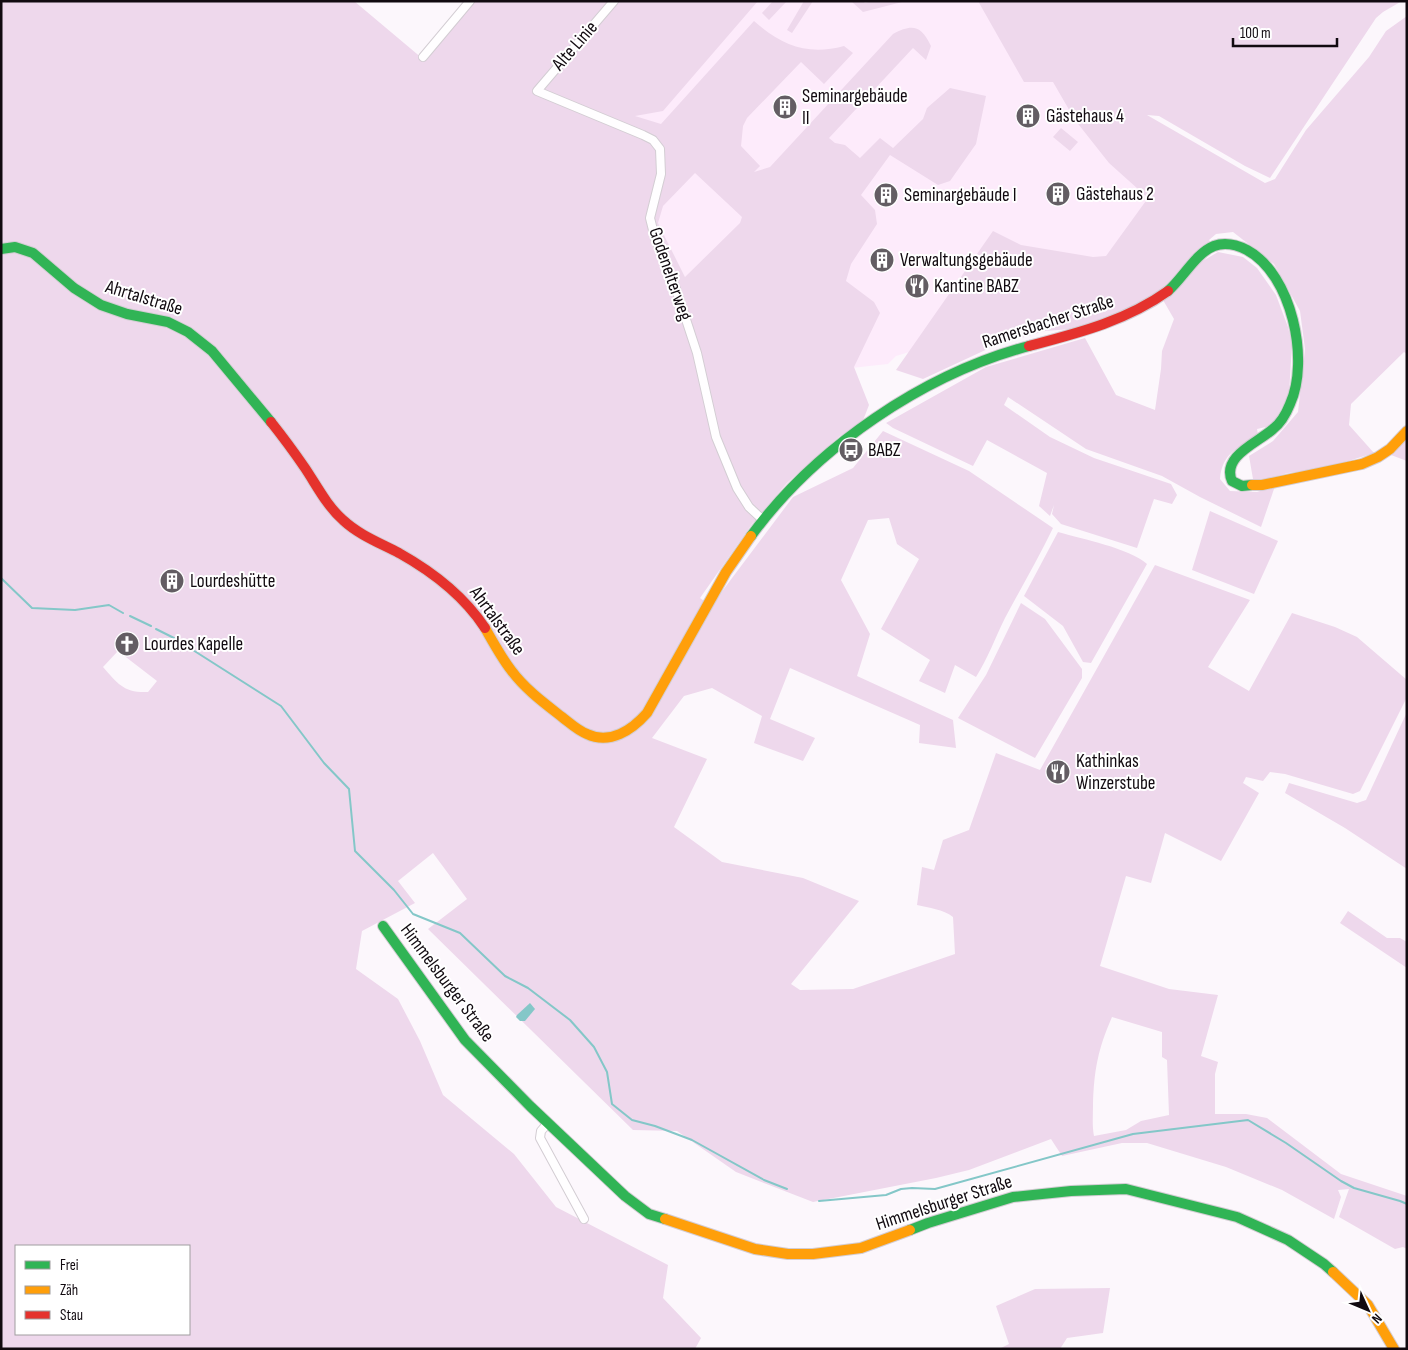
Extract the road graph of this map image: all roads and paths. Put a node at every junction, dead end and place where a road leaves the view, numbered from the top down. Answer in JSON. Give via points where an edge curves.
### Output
{"nodes":[{"id":1,"x":470,"y":1,"type":"edge"},
{"id":2,"x":614,"y":1,"type":"edge"},
{"id":3,"x":423,"y":57,"type":"dead end"},
{"id":4,"x":537,"y":91,"type":"joint"},
{"id":5,"x":1,"y":249,"type":"edge"},
{"id":6,"x":863,"y":427,"type":"joint"},
{"id":7,"x":1407,"y":431,"type":"edge"},
{"id":8,"x":763,"y":520,"type":"junction"},
{"id":9,"x":383,"y":926,"type":"dead end"},
{"id":10,"x":548,"y":1123,"type":"junction"},
{"id":11,"x":584,"y":1219,"type":"dead end"},
{"id":12,"x":1394,"y":1349,"type":"edge"}],
"edges":[{"from":1,"to":3,"type":"street"},
{"from":2,"to":4,"type":"street","name":"Alte Linie"},
{"from":4,"to":8,"type":"street","name":"Godenelterweg","via":[[653,140],[660,149],[661,174],[650,218],[654,238],[676,289],[697,354],[716,437],[737,488],[749,507]]},
{"from":5,"to":8,"type":"main road","name":"Ahrtalstraße","via":[[21,246],[94,301],[122,313],[160,319],[199,338],[294,451],[334,511],[368,538],[410,560],[460,596],[520,681],[551,709],[588,735],[617,736],[632,728],[648,713],[726,571]]},
{"from":6,"to":7,"type":"main road","name":"Ramersbacher Straße","via":[[933,383],[981,361],[1133,313],[1177,282],[1208,249],[1220,245],[1242,247],[1262,261],[1273,274],[1290,305],[1297,344],[1297,373],[1284,418],[1267,436],[1238,456],[1230,467],[1232,481],[1242,486],[1262,485],[1362,464],[1390,449]]},
{"from":6,"to":8,"type":"main road","name":"Ahrtalstraße","via":[[806,474]]},
{"from":9,"to":10,"type":"main road","name":"Himmelsburger Straße","via":[[465,1040]]},
{"from":10,"to":11,"type":"street","via":[[540,1138]]},
{"from":10,"to":12,"type":"main road","name":"Himmelsburger Straße","via":[[624,1196],[649,1214],[755,1249],[788,1254],[861,1248],[1013,1197],[1043,1193],[1126,1189],[1196,1206],[1257,1225],[1318,1260],[1368,1305]]}]}
